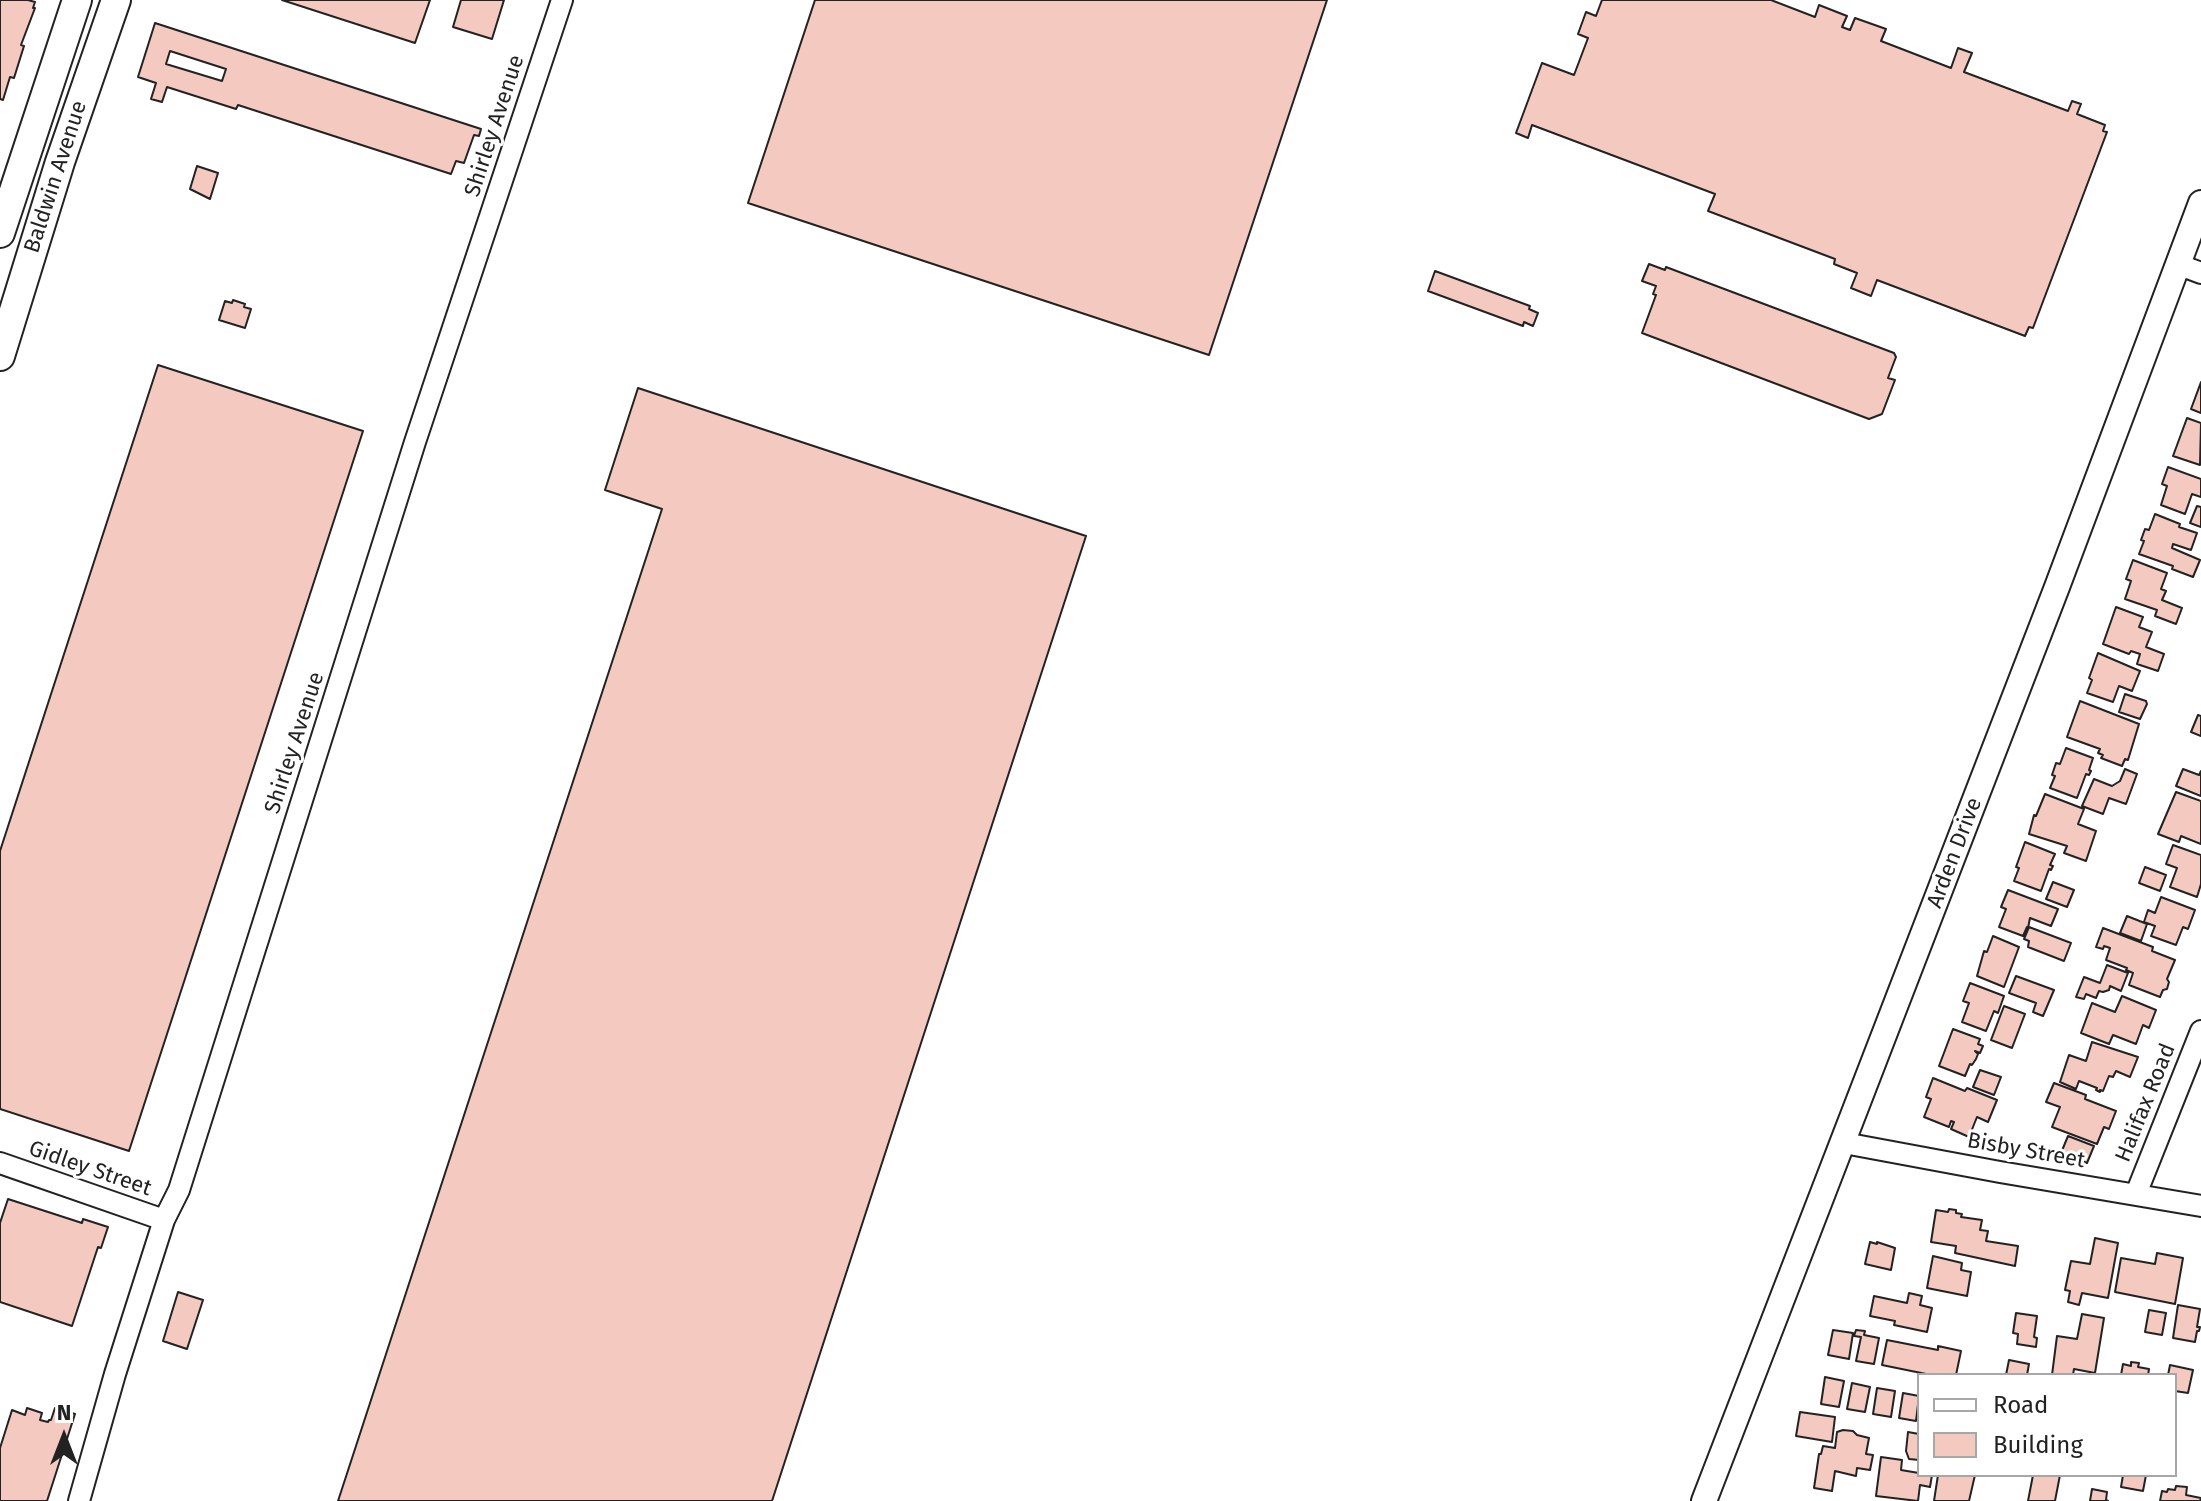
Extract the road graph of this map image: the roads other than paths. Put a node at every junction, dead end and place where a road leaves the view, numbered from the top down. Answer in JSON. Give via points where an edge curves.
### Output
{"nodes":[{"id":1,"x":77,"y":0,"type":"edge"},
{"id":2,"x":116,"y":0,"type":"edge"},
{"id":3,"x":562,"y":0,"type":"edge"},
{"id":4,"x":2201,"y":203,"type":"edge"},
{"id":5,"x":0,"y":233,"type":"edge"},
{"id":6,"x":2177,"y":264,"type":"junction"},
{"id":7,"x":2201,"y":273,"type":"edge"},
{"id":8,"x":0,"y":356,"type":"edge"},
{"id":9,"x":2201,"y":1031,"type":"edge"},
{"id":10,"x":1844,"y":1143,"type":"junction"},
{"id":11,"x":0,"y":1163,"type":"edge"},
{"id":12,"x":2136,"y":1194,"type":"junction"},
{"id":13,"x":2201,"y":1206,"type":"edge"},
{"id":14,"x":164,"y":1220,"type":"junction"},
{"id":15,"x":79,"y":1501,"type":"edge"},
{"id":16,"x":1704,"y":1501,"type":"edge"}],
"edges":[{"from":1,"to":5,"type":"main road","name":"Baldwin Avenue"},
{"from":2,"to":8,"type":"main road","name":"Baldwin Avenue"},
{"from":3,"to":14,"type":"street","name":"Shirley Avenue","via":[[415,442],[179,1190]]},
{"from":4,"to":6,"type":"street","name":"Arden Drive"},
{"from":6,"to":7,"type":"street"},
{"from":6,"to":10,"type":"street","name":"Arden Drive"},
{"from":9,"to":12,"type":"street","name":"Halifax Road"},
{"from":10,"to":12,"type":"street","name":"Bisby Street"},
{"from":10,"to":16,"type":"street","name":"Arden Drive"},
{"from":11,"to":14,"type":"street","name":"Gidley Street"},
{"from":12,"to":13,"type":"street","name":"Bisby Street"},
{"from":14,"to":15,"type":"street","name":"Shirley Avenue"}]}
